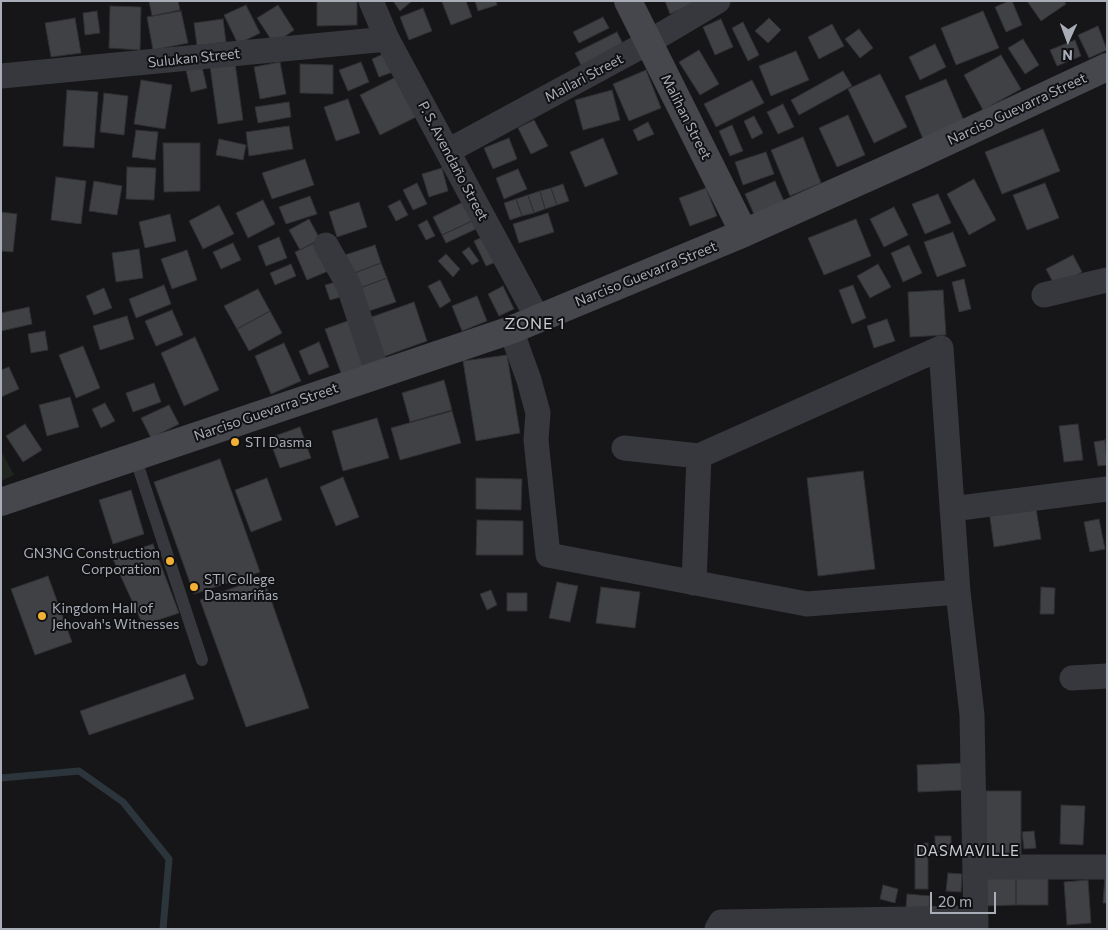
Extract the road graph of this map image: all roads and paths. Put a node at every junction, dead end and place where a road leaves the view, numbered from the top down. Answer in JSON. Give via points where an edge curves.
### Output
{"nodes":[{"id":1,"x":371,"y":1,"type":"edge"},
{"id":2,"x":628,"y":1,"type":"edge"},
{"id":3,"x":718,"y":1,"type":"edge"},
{"id":4,"x":387,"y":39,"type":"junction"},
{"id":5,"x":649,"y":42,"type":"junction"},
{"id":6,"x":1107,"y":67,"type":"edge"},
{"id":7,"x":1,"y":76,"type":"edge"},
{"id":8,"x":448,"y":151,"type":"junction"},
{"id":9,"x":744,"y":234,"type":"junction"},
{"id":10,"x":326,"y":245,"type":"dead end"},
{"id":11,"x":1107,"y":280,"type":"edge"},
{"id":12,"x":1044,"y":295,"type":"dead end"},
{"id":13,"x":538,"y":318,"type":"junction"},
{"id":14,"x":511,"y":330,"type":"junction"},
{"id":15,"x":378,"y":374,"type":"junction"},
{"id":16,"x":624,"y":448,"type":"dead end"},
{"id":17,"x":699,"y":456,"type":"junction"},
{"id":18,"x":134,"y":457,"type":"junction"},
{"id":19,"x":1107,"y":490,"type":"edge"},
{"id":20,"x":1,"y":502,"type":"edge"},
{"id":21,"x":952,"y":509,"type":"junction"},
{"id":22,"x":694,"y":583,"type":"junction"},
{"id":23,"x":958,"y":592,"type":"junction"},
{"id":24,"x":202,"y":660,"type":"dead end"},
{"id":25,"x":1107,"y":676,"type":"edge"},
{"id":26,"x":1072,"y":678,"type":"dead end"},
{"id":27,"x":975,"y":867,"type":"junction"},
{"id":28,"x":1107,"y":868,"type":"edge"},
{"id":29,"x":976,"y":924,"type":"edge"},
{"id":30,"x":717,"y":929,"type":"edge"}],
"edges":[{"from":1,"to":4,"type":"street","name":"P. S. Avendaño Street"},
{"from":2,"to":5,"type":"street","name":"Malihan Street"},
{"from":3,"to":5,"type":"street","name":"Mallari Street"},
{"from":4,"to":7,"type":"street","name":"Sulukan Street"},
{"from":4,"to":8,"type":"street","name":"P. S. Avendaño Street"},
{"from":5,"to":8,"type":"street","name":"Mallari Street"},
{"from":5,"to":9,"type":"street","name":"Malihan Street"},
{"from":6,"to":9,"type":"street","name":"Narciso Guevarra Street"},
{"from":8,"to":13,"type":"street","name":"P. S. Avendaño Street"},
{"from":9,"to":13,"type":"street","name":"Narciso Guevarra Street"},
{"from":10,"to":15,"type":"street","via":[[348,284]]},
{"from":11,"to":12,"type":"street"},
{"from":13,"to":14,"type":"street","name":"Narciso Guevarra Street"},
{"from":14,"to":15,"type":"street","name":"Narciso Guevarra Street"},
{"from":14,"to":22,"type":"street","via":[[538,413],[536,440],[548,555]]},
{"from":15,"to":18,"type":"street","name":"Narciso Guevarra Street"},
{"from":16,"to":17,"type":"street"},
{"from":17,"to":21,"type":"street","via":[[941,348]]},
{"from":17,"to":22,"type":"street"},
{"from":18,"to":20,"type":"street","name":"Narciso Guevarra Street"},
{"from":18,"to":24,"type":"lane"},
{"from":19,"to":21,"type":"street"},
{"from":21,"to":23,"type":"street"},
{"from":22,"to":23,"type":"street","via":[[807,604]]},
{"from":23,"to":27,"type":"street","via":[[972,715]]},
{"from":25,"to":26,"type":"street"},
{"from":27,"to":28,"type":"street"},
{"from":27,"to":29,"type":"street"},
{"from":29,"to":30,"type":"street","via":[[721,922]]}]}
